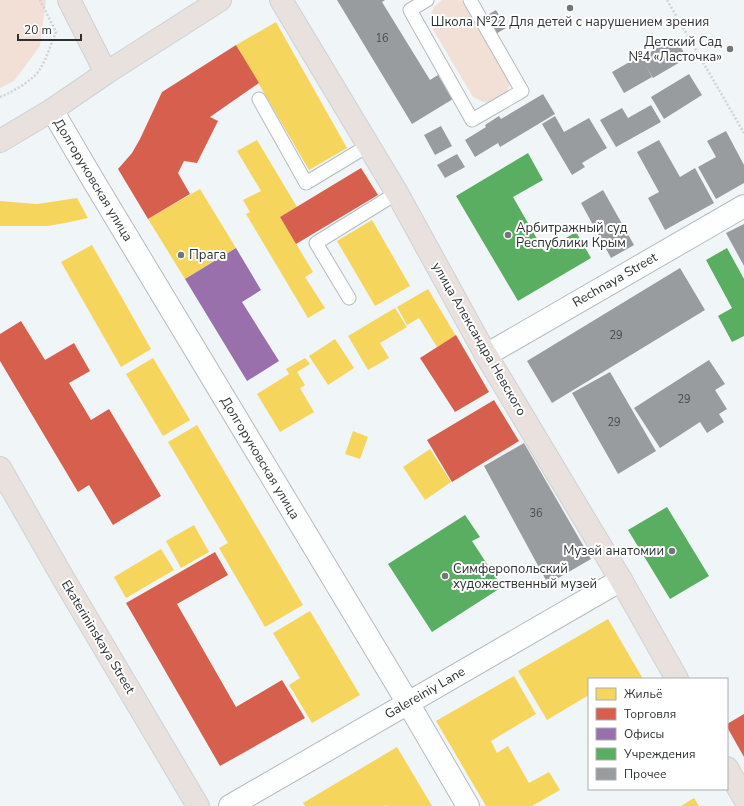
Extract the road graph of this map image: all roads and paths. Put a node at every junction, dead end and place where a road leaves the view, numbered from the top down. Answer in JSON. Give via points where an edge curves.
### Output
{"nodes":[{"id":1,"x":40,"y":0,"type":"edge"},
{"id":2,"x":69,"y":0,"type":"edge"},
{"id":3,"x":220,"y":0,"type":"edge"},
{"id":4,"x":281,"y":0,"type":"edge"},
{"id":5,"x":427,"y":0,"type":"edge"},
{"id":6,"x":470,"y":0,"type":"edge"},
{"id":7,"x":667,"y":0,"type":"edge"},
{"id":8,"x":106,"y":73,"type":"junction"},
{"id":9,"x":0,"y":97,"type":"edge"},
{"id":10,"x":259,"y":99,"type":"dead end"},
{"id":11,"x":52,"y":110,"type":"junction"},
{"id":12,"x":744,"y":133,"type":"edge"},
{"id":13,"x":0,"y":141,"type":"edge"},
{"id":14,"x":369,"y":145,"type":"junction"},
{"id":15,"x":397,"y":193,"type":"junction"},
{"id":16,"x":744,"y":206,"type":"edge"},
{"id":17,"x":349,"y":298,"type":"dead end"},
{"id":18,"x":486,"y":355,"type":"junction"},
{"id":19,"x":0,"y":468,"type":"edge"},
{"id":20,"x":620,"y":580,"type":"junction"},
{"id":21,"x":676,"y":678,"type":"edge"},
{"id":22,"x":408,"y":703,"type":"junction"},
{"id":23,"x":728,"y":770,"type":"edge"},
{"id":24,"x":744,"y":798,"type":"edge"},
{"id":25,"x":198,"y":806,"type":"edge"},
{"id":26,"x":230,"y":806,"type":"edge"},
{"id":27,"x":468,"y":806,"type":"edge"}],
"edges":[{"from":1,"to":9,"type":"path","via":[[56,32],[40,70],[10,94]]},
{"from":2,"to":8,"type":"main road"},
{"from":3,"to":8,"type":"main road"},
{"from":4,"to":14,"type":"main road","name":"улица Александра Невского"},
{"from":5,"to":6,"type":"lane","via":[[410,10],[472,120],[522,91]]},
{"from":7,"to":12,"type":"path"},
{"from":8,"to":11,"type":"main road"},
{"from":10,"to":14,"type":"lane","via":[[306,184]]},
{"from":11,"to":13,"type":"main road"},
{"from":11,"to":22,"type":"street","name":"Долгоруковская улица"},
{"from":14,"to":15,"type":"main road","name":"улица Александра Невского"},
{"from":15,"to":17,"type":"lane","via":[[316,243]]},
{"from":15,"to":18,"type":"main road","name":"улица Александра Невского"},
{"from":16,"to":18,"type":"street","name":"Rechnaya Street"},
{"from":18,"to":20,"type":"main road","name":"улица Александра Невского"},
{"from":19,"to":25,"type":"main road","name":"Ekaterininskaya Street"},
{"from":20,"to":21,"type":"main road","name":"улица Александра Невского"},
{"from":20,"to":22,"type":"street","name":"Galereiniy Lane"},
{"from":22,"to":26,"type":"street","name":"Galereiniy Lane"},
{"from":22,"to":27,"type":"street","name":"Долгоруковская улица"},
{"from":23,"to":24,"type":"main road"}]}
